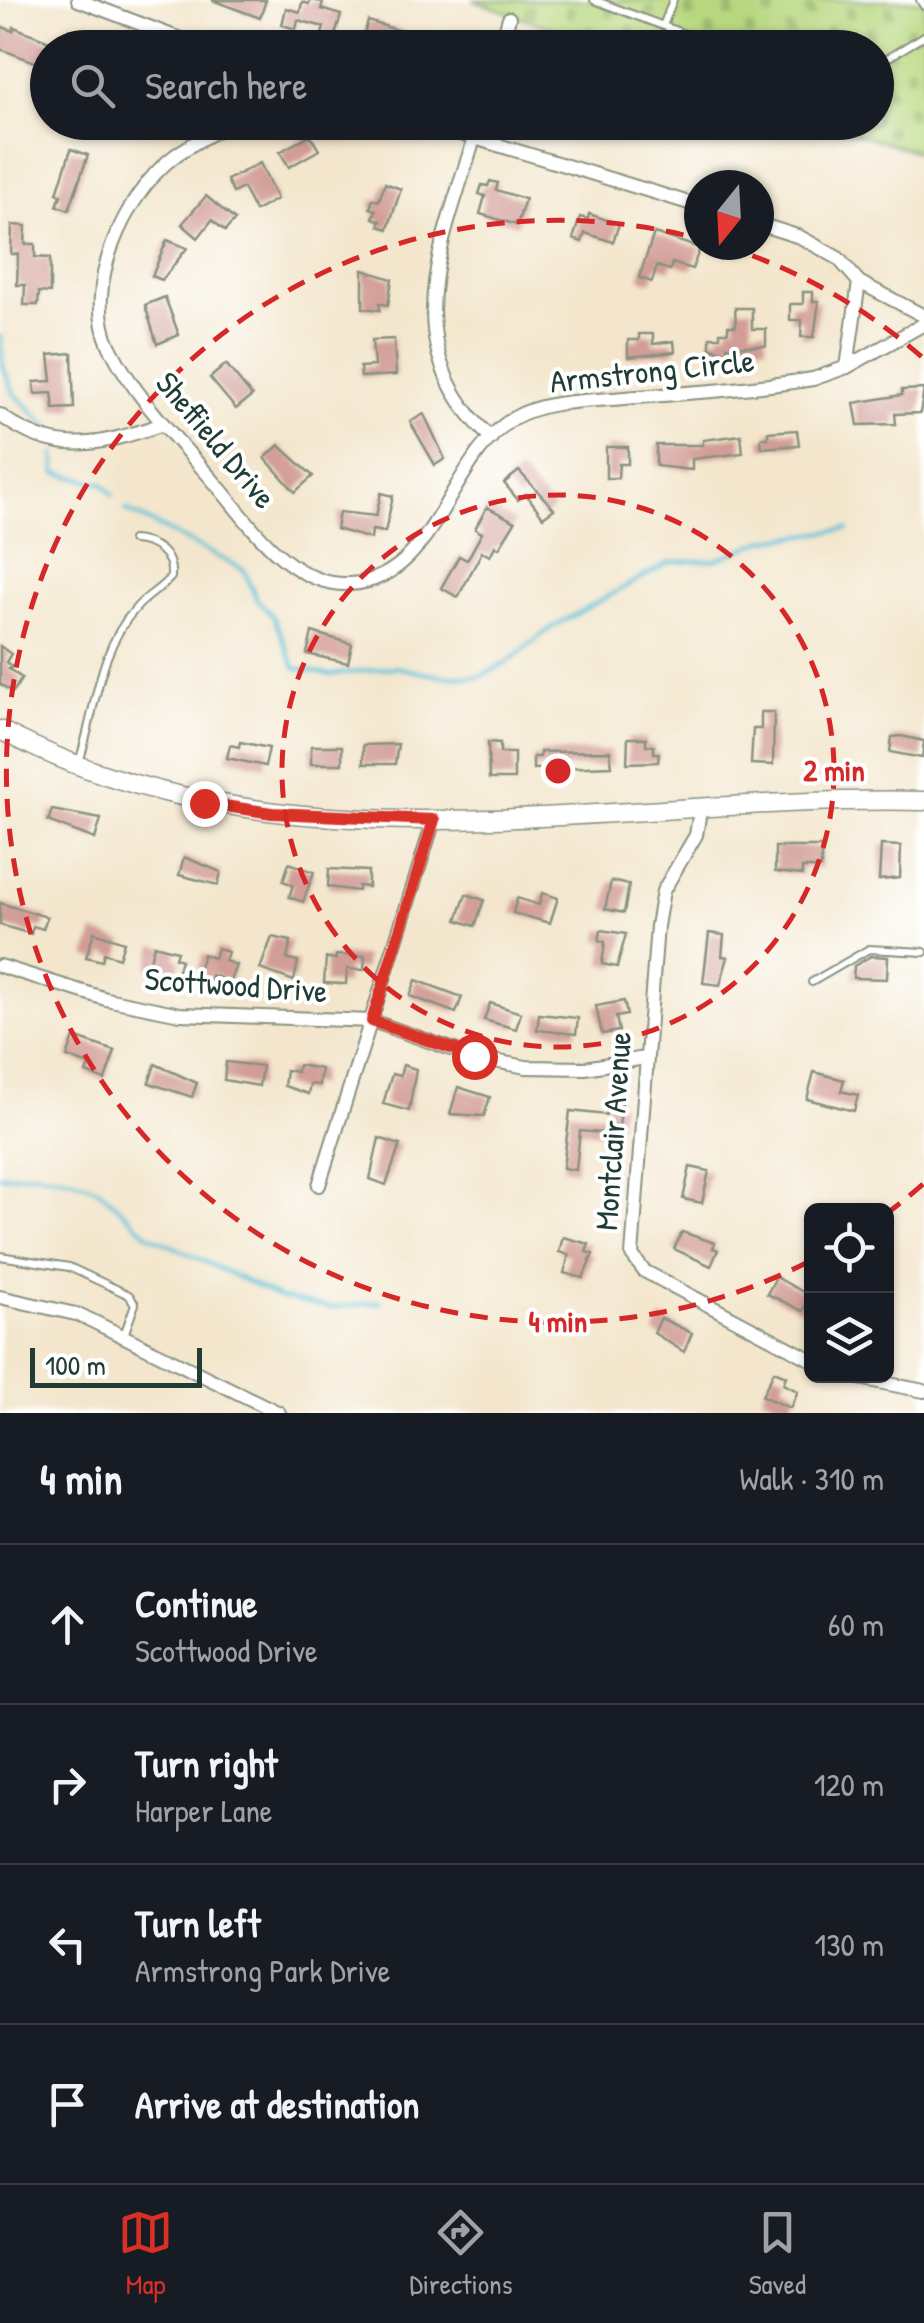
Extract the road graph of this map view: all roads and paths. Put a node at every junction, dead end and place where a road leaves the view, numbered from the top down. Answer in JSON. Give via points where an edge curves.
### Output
{"nodes":[{"id":1,"x":78,"y":0,"type":"edge"},
{"id":2,"x":594,"y":0,"type":"edge"},
{"id":3,"x":672,"y":0,"type":"edge"},
{"id":4,"x":509,"y":18,"type":"dead end"},
{"id":5,"x":663,"y":26,"type":"junction"},
{"id":6,"x":157,"y":30,"type":"edge"},
{"id":7,"x":505,"y":30,"type":"edge"},
{"id":8,"x":674,"y":30,"type":"edge"},
{"id":9,"x":924,"y":36,"type":"edge"},
{"id":10,"x":894,"y":54,"type":"edge"},
{"id":11,"x":201,"y":140,"type":"edge"},
{"id":12,"x":474,"y":140,"type":"edge"},
{"id":13,"x":477,"y":140,"type":"edge"},
{"id":14,"x":684,"y":202,"type":"edge"},
{"id":15,"x":774,"y":229,"type":"edge"},
{"id":16,"x":860,"y":282,"type":"junction"},
{"id":17,"x":924,"y":316,"type":"edge"},
{"id":18,"x":924,"y":324,"type":"edge"},
{"id":19,"x":847,"y":367,"type":"junction"},
{"id":20,"x":0,"y":415,"type":"edge"},
{"id":21,"x":163,"y":424,"type":"junction"},
{"id":22,"x":491,"y":438,"type":"junction"},
{"id":23,"x":132,"y":540,"type":"dead end"},
{"id":24,"x":0,"y":730,"type":"edge"},
{"id":25,"x":79,"y":765,"type":"junction"},
{"id":26,"x":924,"y":801,"type":"edge"},
{"id":27,"x":700,"y":811,"type":"junction"},
{"id":28,"x":434,"y":820,"type":"junction"},
{"id":29,"x":924,"y":952,"type":"edge"},
{"id":30,"x":0,"y":966,"type":"edge"},
{"id":31,"x":812,"y":982,"type":"dead end"},
{"id":32,"x":372,"y":1021,"type":"junction"},
{"id":33,"x":646,"y":1058,"type":"junction"},
{"id":34,"x":319,"y":1185,"type":"dead end"},
{"id":35,"x":0,"y":1256,"type":"edge"},
{"id":36,"x":0,"y":1297,"type":"edge"},
{"id":37,"x":124,"y":1335,"type":"junction"},
{"id":38,"x":804,"y":1356,"type":"edge"},
{"id":39,"x":883,"y":1383,"type":"edge"},
{"id":40,"x":924,"y":1391,"type":"edge"},
{"id":41,"x":279,"y":1413,"type":"edge"}],
"edges":[{"from":1,"to":6,"type":"street"},
{"from":2,"to":5,"type":"lane"},
{"from":3,"to":5,"type":"lane"},
{"from":4,"to":7,"type":"street"},
{"from":5,"to":8,"type":"lane"},
{"from":9,"to":10,"type":"lane"},
{"from":11,"to":21,"type":"street","name":"Sheffield Drive","via":[[168,161],[132,207],[104,274],[103,330]]},
{"from":12,"to":22,"type":"street","via":[[442,249],[431,319],[446,382],[460,409]]},
{"from":13,"to":14,"type":"street"},
{"from":15,"to":16,"type":"street","via":[[838,258]]},
{"from":16,"to":17,"type":"street"},
{"from":16,"to":19,"type":"street"},
{"from":18,"to":19,"type":"street","name":"Armstrong Circle"},
{"from":19,"to":22,"type":"street","name":"Armstrong Circle","via":[[776,385],[568,403],[516,416]]},
{"from":20,"to":21,"type":"street","via":[[32,436],[62,444],[123,438]]},
{"from":21,"to":22,"type":"street","name":"Sheffield Drive","via":[[270,545],[298,569],[332,584],[368,582],[401,565]]},
{"from":23,"to":25,"type":"lane","via":[[163,551],[171,577],[136,608],[101,668]]},
{"from":24,"to":25,"type":"main road"},
{"from":25,"to":28,"type":"main road","via":[[168,795],[251,811]]},
{"from":26,"to":27,"type":"main road"},
{"from":27,"to":28,"type":"main road"},
{"from":27,"to":33,"type":"street","name":"Montclair Avenue","via":[[696,835],[663,892]]},
{"from":28,"to":32,"type":"street"},
{"from":29,"to":31,"type":"lane","via":[[869,948]]},
{"from":30,"to":32,"type":"street","name":"Scottwood Drive","via":[[162,1011]]},
{"from":32,"to":33,"type":"street","name":"Scottwood Drive","via":[[526,1066],[585,1068]]},
{"from":32,"to":34,"type":"street"},
{"from":33,"to":38,"type":"street","name":"Montclair Avenue","via":[[631,1246],[636,1263]]},
{"from":35,"to":37,"type":"lane","via":[[68,1268],[128,1295],[133,1315]]},
{"from":36,"to":37,"type":"street","via":[[80,1315]]},
{"from":37,"to":41,"type":"street"},
{"from":39,"to":40,"type":"street"}]}
